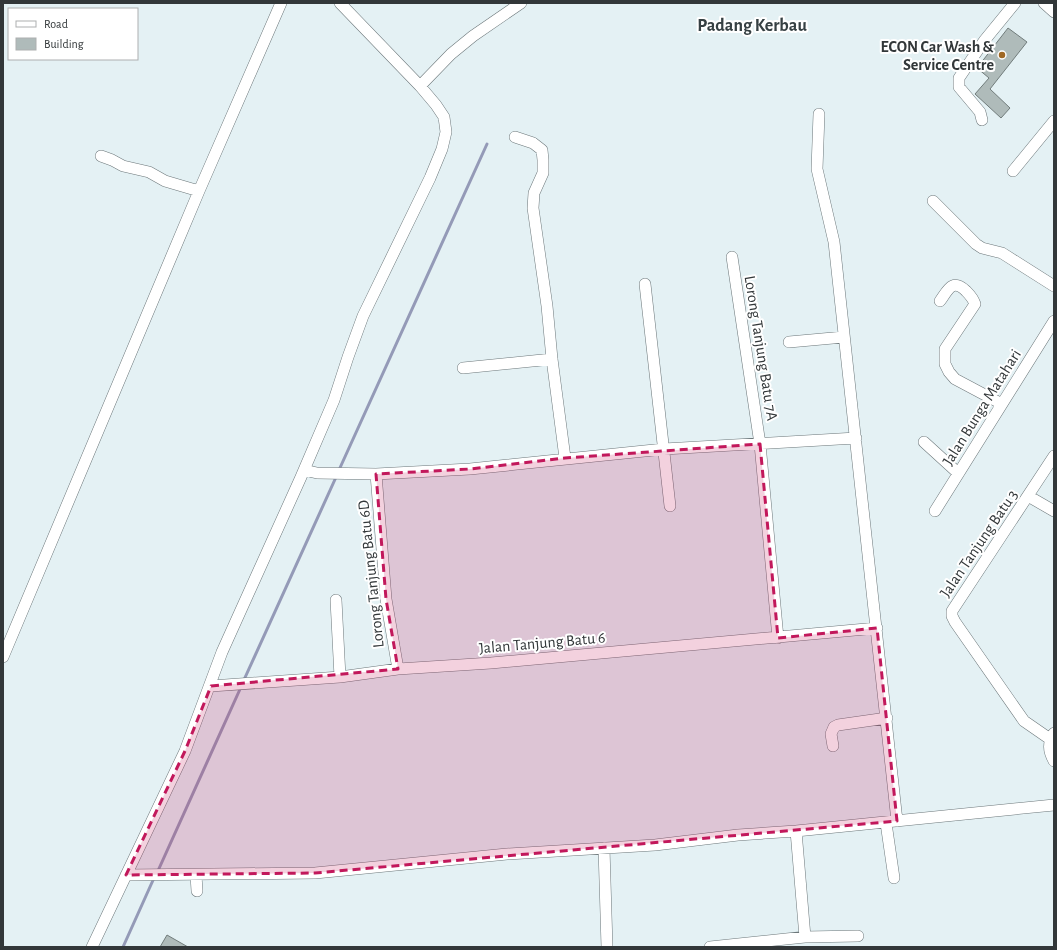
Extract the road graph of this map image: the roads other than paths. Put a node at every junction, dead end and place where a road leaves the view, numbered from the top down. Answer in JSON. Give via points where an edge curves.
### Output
{"nodes":[{"id":1,"x":281,"y":3,"type":"edge"},
{"id":2,"x":340,"y":3,"type":"edge"},
{"id":3,"x":521,"y":3,"type":"edge"},
{"id":4,"x":1015,"y":3,"type":"edge"},
{"id":5,"x":1044,"y":3,"type":"edge"},
{"id":6,"x":1054,"y":12,"type":"edge"},
{"id":7,"x":420,"y":86,"type":"junction"},
{"id":8,"x":819,"y":114,"type":"dead end"},
{"id":9,"x":982,"y":120,"type":"dead end"},
{"id":10,"x":1054,"y":121,"type":"edge"},
{"id":11,"x":515,"y":137,"type":"dead end"},
{"id":12,"x":101,"y":156,"type":"dead end"},
{"id":13,"x":1013,"y":171,"type":"dead end"},
{"id":14,"x":193,"y":188,"type":"junction"},
{"id":15,"x":933,"y":201,"type":"dead end"},
{"id":16,"x":732,"y":257,"type":"dead end"},
{"id":17,"x":645,"y":284,"type":"dead end"},
{"id":18,"x":1054,"y":286,"type":"edge"},
{"id":19,"x":940,"y":301,"type":"dead end"},
{"id":20,"x":1054,"y":321,"type":"edge"},
{"id":21,"x":844,"y":337,"type":"junction"},
{"id":22,"x":789,"y":342,"type":"dead end"},
{"id":23,"x":552,"y":359,"type":"junction"},
{"id":24,"x":463,"y":368,"type":"dead end"},
{"id":25,"x":1002,"y":404,"type":"junction"},
{"id":26,"x":856,"y":438,"type":"junction"},
{"id":27,"x":924,"y":442,"type":"dead end"},
{"id":28,"x":760,"y":444,"type":"junction"},
{"id":29,"x":664,"y":449,"type":"junction"},
{"id":30,"x":1054,"y":456,"type":"edge"},
{"id":31,"x":565,"y":458,"type":"junction"},
{"id":32,"x":304,"y":470,"type":"junction"},
{"id":33,"x":958,"y":473,"type":"junction"},
{"id":34,"x":376,"y":474,"type":"junction"},
{"id":35,"x":1028,"y":496,"type":"junction"},
{"id":36,"x":670,"y":506,"type":"dead end"},
{"id":37,"x":935,"y":511,"type":"dead end"},
{"id":38,"x":1054,"y":511,"type":"edge"},
{"id":39,"x":336,"y":600,"type":"dead end"},
{"id":40,"x":877,"y":628,"type":"junction"},
{"id":41,"x":778,"y":638,"type":"junction"},
{"id":42,"x":3,"y":657,"type":"edge"},
{"id":43,"x":398,"y":670,"type":"junction"},
{"id":44,"x":340,"y":676,"type":"junction"},
{"id":45,"x":211,"y":686,"type":"junction"},
{"id":46,"x":887,"y":718,"type":"junction"},
{"id":47,"x":1052,"y":735,"type":"edge"},
{"id":48,"x":833,"y":746,"type":"dead end"},
{"id":49,"x":1054,"y":761,"type":"edge"},
{"id":50,"x":1054,"y":805,"type":"edge"},
{"id":51,"x":898,"y":821,"type":"junction"},
{"id":52,"x":886,"y":823,"type":"junction"},
{"id":53,"x":796,"y":831,"type":"junction"},
{"id":54,"x":604,"y":848,"type":"junction"},
{"id":55,"x":131,"y":875,"type":"junction"},
{"id":56,"x":192,"y":875,"type":"junction"},
{"id":57,"x":894,"y":878,"type":"dead end"},
{"id":58,"x":197,"y":891,"type":"dead end"},
{"id":59,"x":858,"y":936,"type":"dead end"},
{"id":60,"x":799,"y":941,"type":"edge"},
{"id":61,"x":92,"y":947,"type":"edge"},
{"id":62,"x":607,"y":947,"type":"edge"},
{"id":63,"x":710,"y":947,"type":"edge"}],
"edges":[{"from":1,"to":14,"type":"street"},
{"from":2,"to":7,"type":"street"},
{"from":3,"to":7,"type":"street","via":[[452,54]]},
{"from":4,"to":9,"type":"street","via":[[984,41],[959,78],[959,87],[980,112]]},
{"from":5,"to":6,"type":"street"},
{"from":7,"to":32,"type":"street","via":[[444,117],[446,132],[442,149],[363,316],[334,400]]},
{"from":8,"to":21,"type":"street","via":[[817,169],[834,242]]},
{"from":10,"to":13,"type":"street"},
{"from":11,"to":23,"type":"street","via":[[533,143],[542,150],[544,160],[543,173],[534,193],[533,208]]},
{"from":12,"to":14,"type":"street","via":[[123,166],[149,172],[165,181]]},
{"from":14,"to":42,"type":"street"},
{"from":15,"to":18,"type":"street","via":[[976,244],[1002,253]]},
{"from":16,"to":28,"type":"street","name":"Lorong Tanjung Batu 7A"},
{"from":17,"to":29,"type":"street"},
{"from":19,"to":25,"type":"street","via":[[955,284],[973,298],[975,304],[945,349],[945,364],[956,379]]},
{"from":20,"to":25,"type":"street","name":"Jalan Bunga Matahari"},
{"from":21,"to":22,"type":"street"},
{"from":21,"to":26,"type":"street"},
{"from":23,"to":24,"type":"street"},
{"from":23,"to":31,"type":"street"},
{"from":25,"to":33,"type":"street","name":"Jalan Bunga Matahari"},
{"from":26,"to":28,"type":"street"},
{"from":26,"to":40,"type":"street"},
{"from":27,"to":33,"type":"street"},
{"from":28,"to":29,"type":"street"},
{"from":28,"to":41,"type":"street","name":"Lorong Tanjung Batu 7A"},
{"from":29,"to":31,"type":"street"},
{"from":29,"to":36,"type":"street"},
{"from":30,"to":35,"type":"street","name":"Jalan Tanjung Batu 3"},
{"from":31,"to":34,"type":"street","via":[[470,469]]},
{"from":32,"to":34,"type":"street","via":[[317,474]]},
{"from":32,"to":45,"type":"street","via":[[222,652]]},
{"from":33,"to":37,"type":"street","name":"Jalan Bunga Matahari"},
{"from":34,"to":43,"type":"street","name":"Lorong Tanjung Batu 6D","via":[[386,599]]},
{"from":35,"to":38,"type":"street"},
{"from":35,"to":47,"type":"street","name":"Jalan Tanjung Batu 3","via":[[952,611],[952,616],[1024,721]]},
{"from":39,"to":44,"type":"street"},
{"from":40,"to":41,"type":"street","name":"Jalan Tanjung Batu 6"},
{"from":40,"to":46,"type":"street"},
{"from":41,"to":43,"type":"street","name":"Jalan Tanjung Batu 6"},
{"from":43,"to":44,"type":"street","name":"Jalan Tanjung Batu 6"},
{"from":44,"to":45,"type":"street","name":"Jalan Tanjung Batu 6"},
{"from":45,"to":55,"type":"street"},
{"from":46,"to":48,"type":"street","via":[[834,727],[831,734]]},
{"from":46,"to":51,"type":"street"},
{"from":47,"to":49,"type":"street","via":[[1049,747]]},
{"from":50,"to":51,"type":"street"},
{"from":51,"to":52,"type":"street"},
{"from":52,"to":53,"type":"street"},
{"from":52,"to":57,"type":"street"},
{"from":53,"to":54,"type":"street"},
{"from":53,"to":60,"type":"street"},
{"from":54,"to":56,"type":"street","via":[[507,854],[315,873]]},
{"from":54,"to":62,"type":"street"},
{"from":55,"to":56,"type":"street"},
{"from":55,"to":61,"type":"street"},
{"from":56,"to":58,"type":"street"},
{"from":59,"to":60,"type":"street"},
{"from":60,"to":63,"type":"street"}]}
